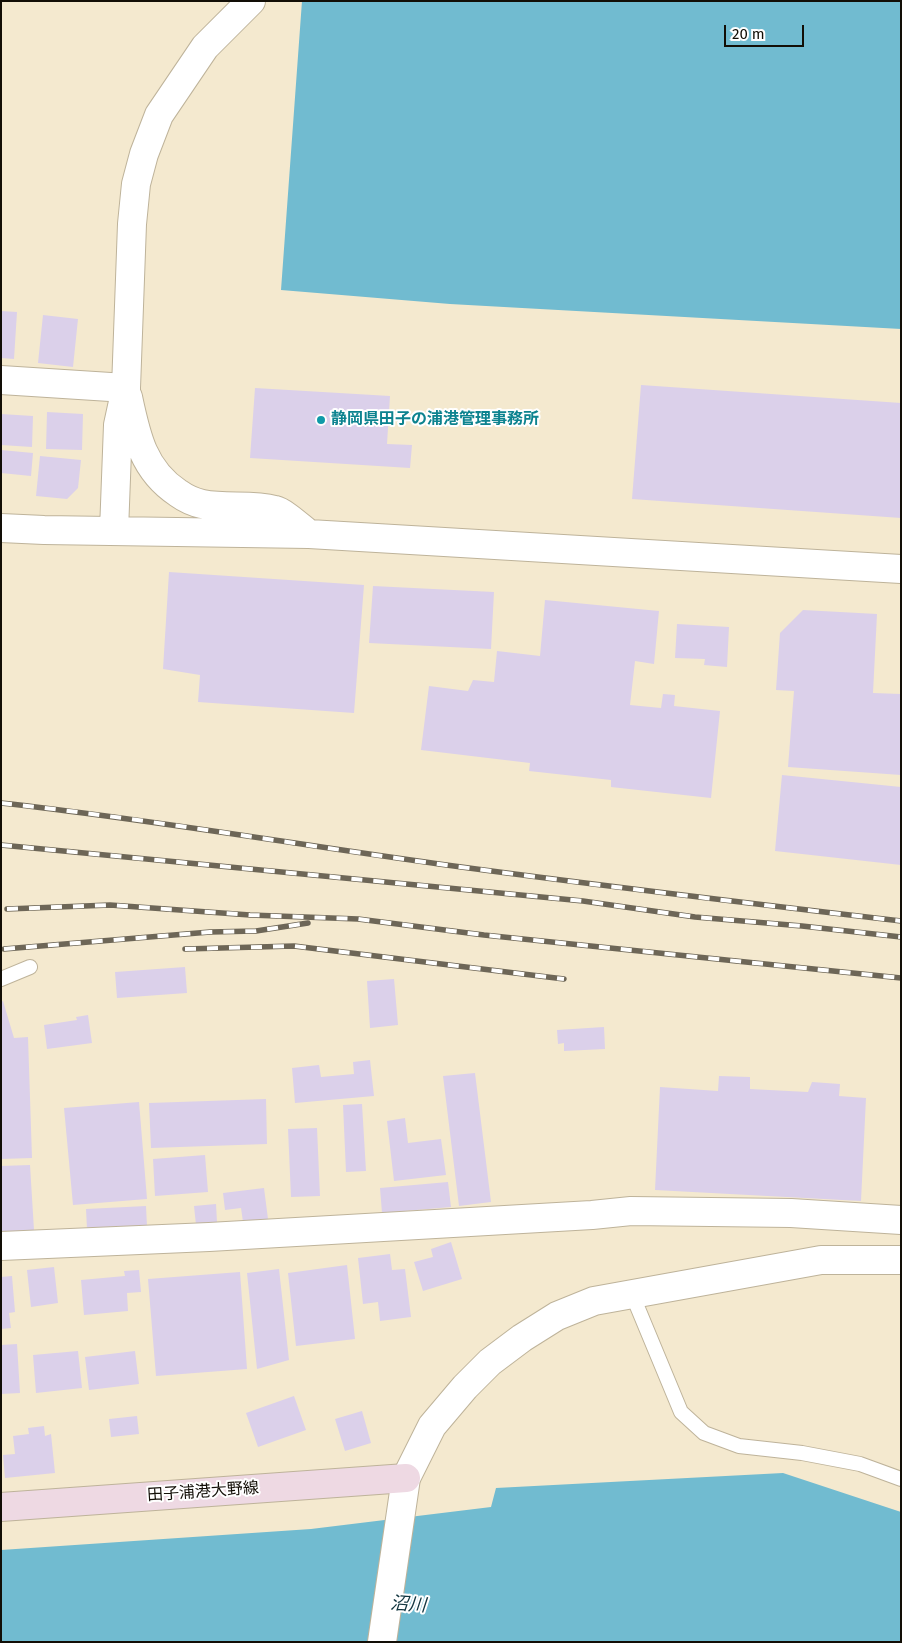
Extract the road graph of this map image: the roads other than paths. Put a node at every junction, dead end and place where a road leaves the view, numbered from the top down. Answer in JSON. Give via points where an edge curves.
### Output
{"nodes":[{"id":1,"x":251,"y":1,"type":"edge"},
{"id":2,"x":1,"y":380,"type":"edge"},
{"id":3,"x":126,"y":388,"type":"junction"},
{"id":4,"x":1,"y":528,"type":"edge"},
{"id":5,"x":114,"y":531,"type":"junction"},
{"id":6,"x":309,"y":534,"type":"junction"},
{"id":7,"x":901,"y":569,"type":"edge"},
{"id":8,"x":30,"y":967,"type":"dead end"},
{"id":9,"x":1,"y":979,"type":"edge"},
{"id":10,"x":901,"y":1220,"type":"edge"},
{"id":11,"x":1,"y":1246,"type":"edge"},
{"id":12,"x":901,"y":1260,"type":"edge"},
{"id":13,"x":632,"y":1294,"type":"junction"},
{"id":14,"x":406,"y":1478,"type":"junction"},
{"id":15,"x":901,"y":1479,"type":"edge"},
{"id":16,"x":1,"y":1507,"type":"edge"},
{"id":17,"x":382,"y":1642,"type":"edge"}],
"edges":[{"from":1,"to":3,"type":"street","via":[[205,47],[159,115],[144,154],[136,184],[132,224]]},
{"from":2,"to":3,"type":"street"},
{"from":3,"to":5,"type":"street","via":[[118,425]]},
{"from":3,"to":6,"type":"street","via":[[135,428],[151,468],[173,490],[202,504],[277,510]]},
{"from":4,"to":5,"type":"street"},
{"from":5,"to":6,"type":"street"},
{"from":6,"to":7,"type":"street"},
{"from":8,"to":9,"type":"lane"},
{"from":10,"to":11,"type":"street","via":[[791,1213],[631,1211],[210,1237]]},
{"from":12,"to":13,"type":"street","via":[[821,1260]]},
{"from":13,"to":14,"type":"street","via":[[594,1301],[558,1316],[490,1362],[432,1426]]},
{"from":13,"to":15,"type":"lane","via":[[681,1412],[704,1433],[739,1446],[860,1464]]},
{"from":14,"to":16,"type":"main road","name":"田子浦港大野線"},
{"from":14,"to":17,"type":"street"}]}
